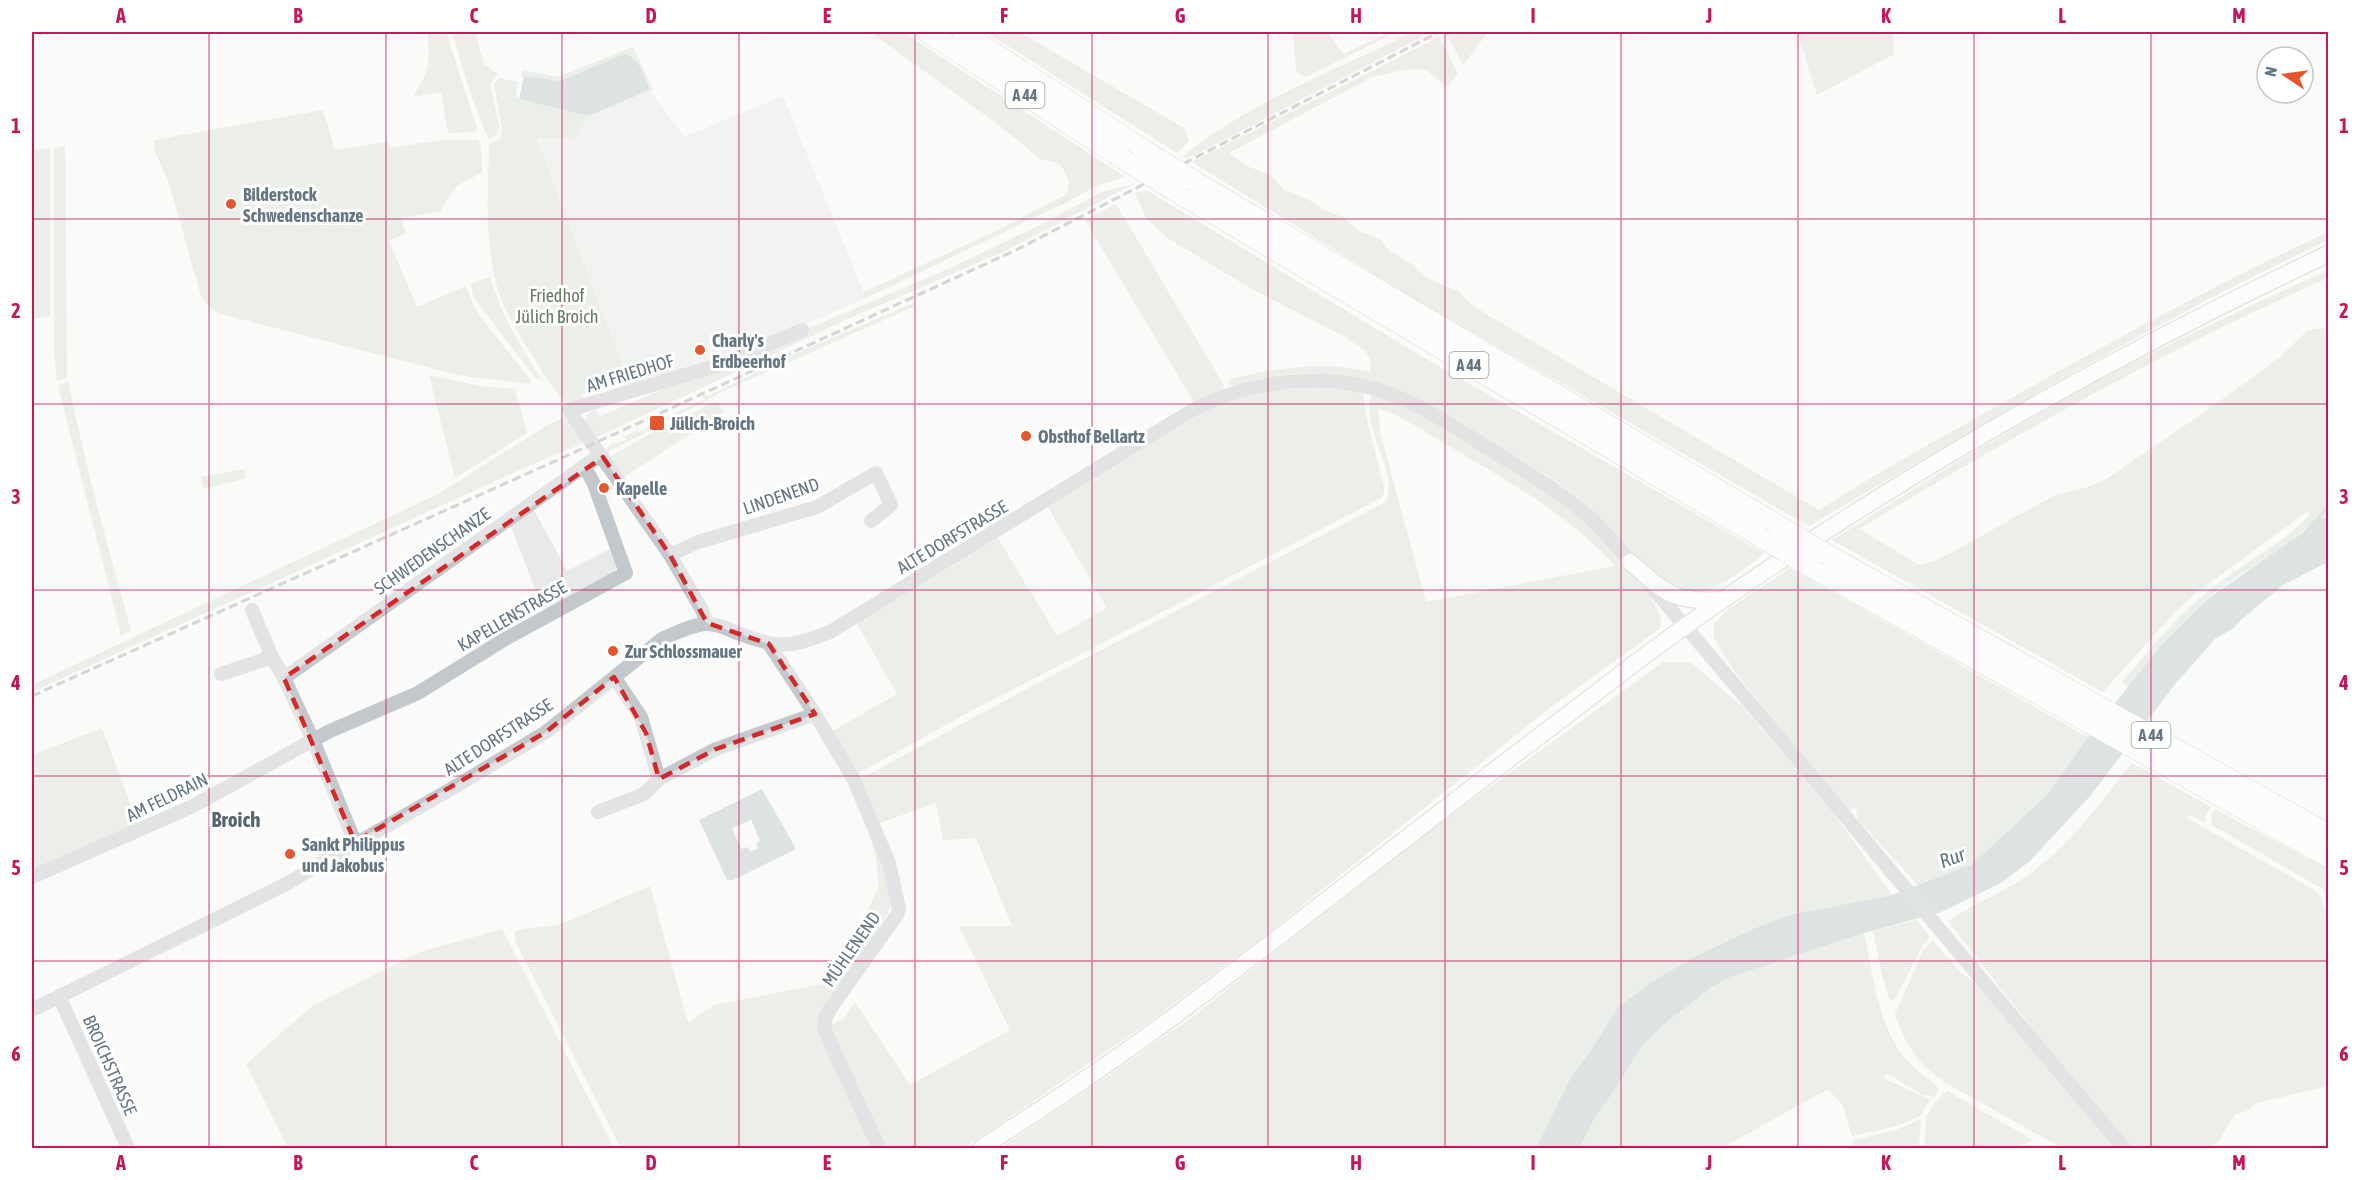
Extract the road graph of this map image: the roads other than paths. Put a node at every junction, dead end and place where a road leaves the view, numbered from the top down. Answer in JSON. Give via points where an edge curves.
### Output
{"nodes":[{"id":1,"x":927,"y":32,"type":"edge"},
{"id":2,"x":962,"y":32,"type":"edge"},
{"id":3,"x":2328,"y":254,"type":"edge"},
{"id":4,"x":802,"y":330,"type":"dead end"},
{"id":5,"x":603,"y":457,"type":"junction"},
{"id":6,"x":585,"y":467,"type":"junction"},
{"id":7,"x":871,"y":521,"type":"dead end"},
{"id":8,"x":670,"y":555,"type":"junction"},
{"id":9,"x":1630,"y":562,"type":"junction"},
{"id":10,"x":1724,"y":600,"type":"junction"},
{"id":11,"x":252,"y":610,"type":"dead end"},
{"id":12,"x":707,"y":623,"type":"junction"},
{"id":13,"x":1685,"y":626,"type":"junction"},
{"id":14,"x":769,"y":644,"type":"junction"},
{"id":15,"x":272,"y":657,"type":"junction"},
{"id":16,"x":220,"y":674,"type":"dead end"},
{"id":17,"x":614,"y":677,"type":"junction"},
{"id":18,"x":284,"y":678,"type":"junction"},
{"id":19,"x":2034,"y":681,"type":"junction"},
{"id":20,"x":815,"y":714,"type":"junction"},
{"id":21,"x":313,"y":740,"type":"junction"},
{"id":22,"x":659,"y":779,"type":"junction"},
{"id":23,"x":2255,"y":805,"type":"junction"},
{"id":24,"x":598,"y":812,"type":"dead end"},
{"id":25,"x":2328,"y":834,"type":"edge"},
{"id":26,"x":355,"y":843,"type":"junction"},
{"id":27,"x":2328,"y":857,"type":"edge"},
{"id":28,"x":32,"y":877,"type":"edge"},
{"id":29,"x":59,"y":996,"type":"junction"},
{"id":30,"x":32,"y":1010,"type":"edge"},
{"id":31,"x":128,"y":1149,"type":"edge"},
{"id":32,"x":879,"y":1149,"type":"edge"},
{"id":33,"x":981,"y":1149,"type":"edge"},
{"id":34,"x":2124,"y":1149,"type":"edge"}],
"edges":[{"from":1,"to":19,"type":"highway","number":"A 44","bridge":true,"via":[[1178,193],[1811,567]]},
{"from":2,"to":19,"type":"highway","number":"A 44","bridge":true,"via":[[1196,182],[1778,525]]},
{"from":3,"to":10,"type":"main road","via":[[2077,382],[1929,467]]},
{"from":4,"to":5,"type":"street","name":"AM FRIEDHOF","via":[[725,363],[569,411]]},
{"from":5,"to":6,"type":"street","name":"SCHWEDENSCHANZE"},
{"from":5,"to":8,"type":"street"},
{"from":6,"to":18,"type":"street","name":"SCHWEDENSCHANZE"},
{"from":6,"to":21,"type":"street","name":"KAPELLENSTRASSE","via":[[626,573],[505,639],[418,693]]},
{"from":7,"to":8,"type":"street","name":"LINDENEND","via":[[891,505],[876,472],[817,507],[698,542]]},
{"from":8,"to":12,"type":"street"},
{"from":9,"to":10,"type":"main road","via":[[1675,597]]},
{"from":9,"to":13,"type":"street","name":"ALTE DORFSTRASSE"},
{"from":9,"to":14,"type":"street","name":"ALTE DORFSTRASSE","via":[[1574,504],[1409,401],[1332,381],[1281,382],[1242,390],[1193,410],[830,632],[795,645]]},
{"from":10,"to":13,"type":"main road"},
{"from":11,"to":15,"type":"street"},
{"from":12,"to":14,"type":"street","name":"ALTE DORFSTRASSE"},
{"from":12,"to":17,"type":"street","name":"ALTE DORFSTRASSE","via":[[662,639]]},
{"from":13,"to":33,"type":"main road","via":[[1185,1008]]},
{"from":13,"to":34,"type":"street","name":"ALTE DORFSTRASSE"},
{"from":14,"to":20,"type":"street","name":"MÜHLENEND"},
{"from":15,"to":16,"type":"street"},
{"from":15,"to":18,"type":"street"},
{"from":17,"to":22,"type":"street","via":[[641,717]]},
{"from":17,"to":26,"type":"street","name":"ALTE DORFSTRASSE","via":[[546,732]]},
{"from":18,"to":21,"type":"street"},
{"from":19,"to":23,"type":"highway","number":"A 44"},
{"from":20,"to":22,"type":"street","via":[[716,749]]},
{"from":20,"to":32,"type":"street","name":"MÜHLENEND","via":[[853,778],[890,863],[899,909],[830,1009],[824,1029]]},
{"from":21,"to":26,"type":"street"},
{"from":21,"to":28,"type":"street","name":"AM FELDRAIN","via":[[191,807]]},
{"from":22,"to":24,"type":"street","via":[[644,794]]},
{"from":23,"to":25,"type":"highway","number":"A 44"},
{"from":23,"to":27,"type":"highway","number":"A 44"},
{"from":26,"to":29,"type":"street","name":"ALTE DORFSTRASSE","via":[[284,885]]},
{"from":29,"to":30,"type":"street","name":"ALTE DORFSTRASSE"},
{"from":29,"to":31,"type":"street","name":"BROICHSTRASSE"}]}
